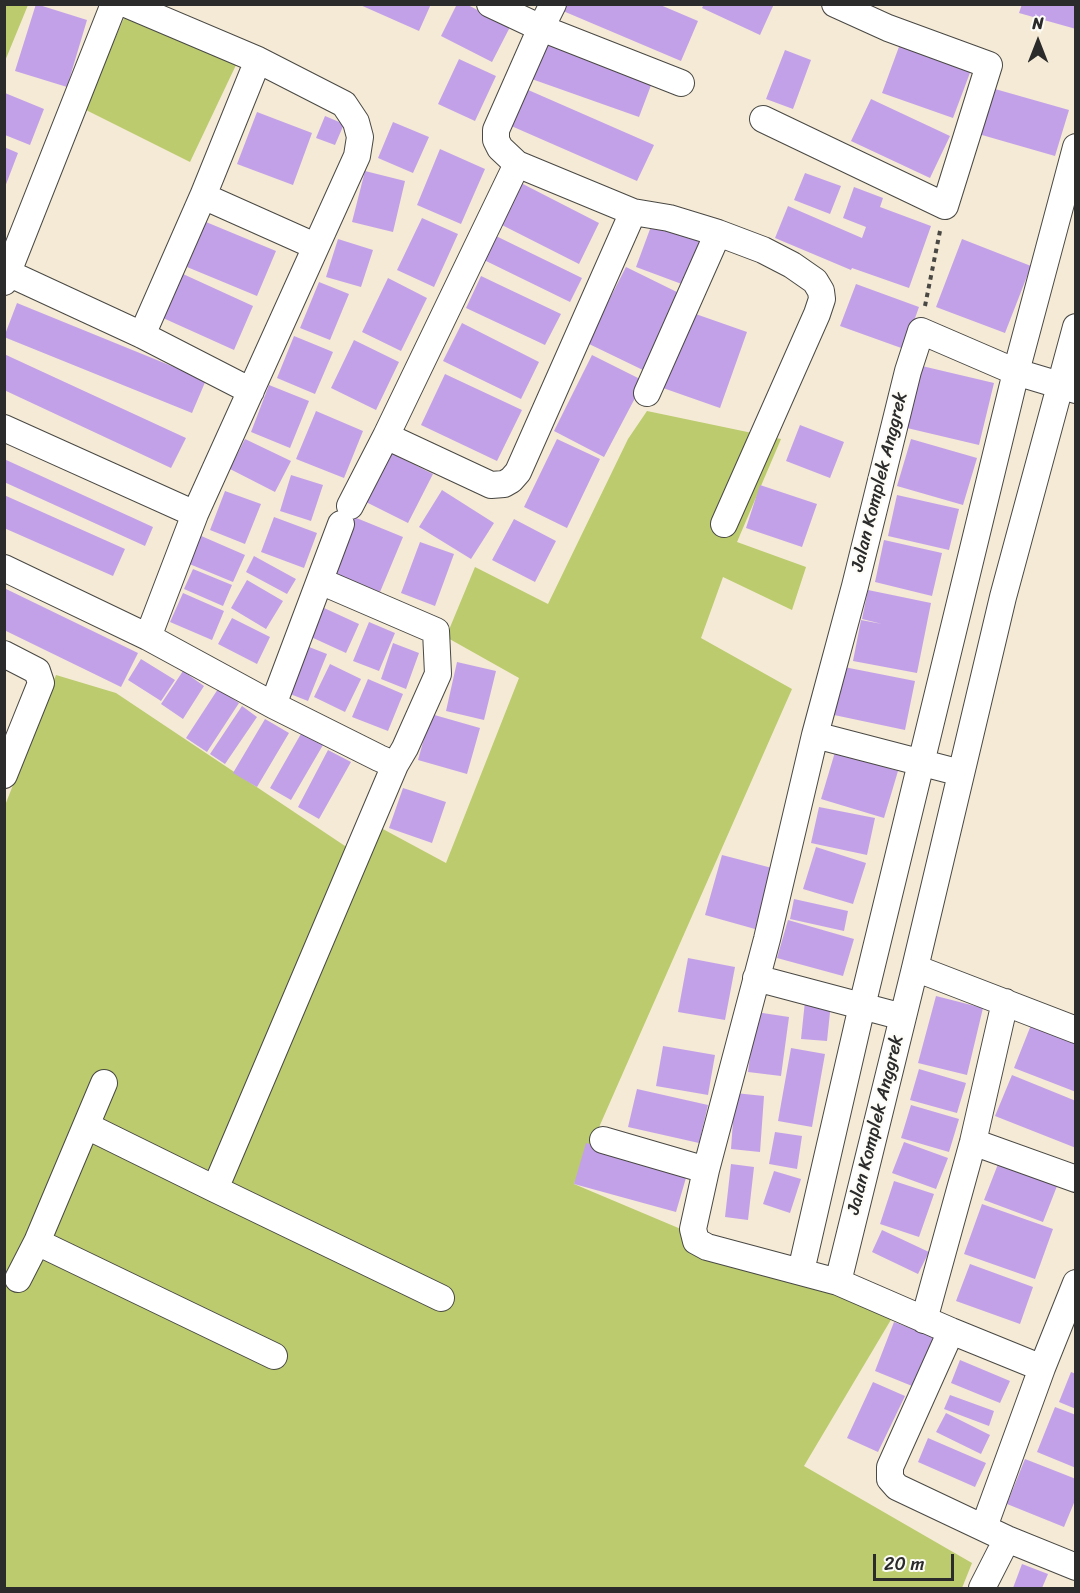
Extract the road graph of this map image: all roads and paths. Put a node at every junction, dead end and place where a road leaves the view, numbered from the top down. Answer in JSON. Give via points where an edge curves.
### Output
{"nodes":[{"id":1,"x":114,"y":4,"type":"edge"},
{"id":2,"x":126,"y":4,"type":"edge"},
{"id":3,"x":490,"y":4,"type":"edge"},
{"id":4,"x":835,"y":4,"type":"edge"},
{"id":5,"x":546,"y":18,"type":"edge"},
{"id":6,"x":258,"y":60,"type":"junction"},
{"id":7,"x":681,"y":83,"type":"dead end"},
{"id":8,"x":763,"y":119,"type":"dead end"},
{"id":9,"x":1076,"y":147,"type":"edge"},
{"id":10,"x":517,"y":164,"type":"junction"},
{"id":11,"x":203,"y":196,"type":"junction"},
{"id":12,"x":945,"y":206,"type":"junction"},
{"id":13,"x":633,"y":212,"type":"junction"},
{"id":14,"x":718,"y":233,"type":"junction"},
{"id":15,"x":315,"y":246,"type":"junction"},
{"id":16,"x":6,"y":277,"type":"edge"},
{"id":17,"x":1076,"y":327,"type":"edge"},
{"id":18,"x":921,"y":330,"type":"junction"},
{"id":19,"x":142,"y":335,"type":"junction"},
{"id":20,"x":1016,"y":372,"type":"junction"},
{"id":21,"x":1068,"y":387,"type":"edge"},
{"id":22,"x":251,"y":391,"type":"junction"},
{"id":23,"x":647,"y":393,"type":"dead end"},
{"id":24,"x":4,"y":428,"type":"edge"},
{"id":25,"x":386,"y":436,"type":"junction"},
{"id":26,"x":195,"y":514,"type":"junction"},
{"id":27,"x":724,"y":524,"type":"dead end"},
{"id":28,"x":4,"y":568,"type":"edge"},
{"id":29,"x":320,"y":581,"type":"junction"},
{"id":30,"x":148,"y":638,"type":"junction"},
{"id":31,"x":4,"y":654,"type":"edge"},
{"id":32,"x":273,"y":705,"type":"junction"},
{"id":33,"x":815,"y":735,"type":"junction"},
{"id":34,"x":921,"y":762,"type":"junction"},
{"id":35,"x":395,"y":765,"type":"junction"},
{"id":36,"x":961,"y":773,"type":"junction"},
{"id":37,"x":4,"y":775,"type":"edge"},
{"id":38,"x":915,"y":968,"type":"junction"},
{"id":39,"x":756,"y":978,"type":"junction"},
{"id":40,"x":1005,"y":1002,"type":"junction"},
{"id":41,"x":862,"y":1006,"type":"junction"},
{"id":42,"x":903,"y":1017,"type":"junction"},
{"id":43,"x":1076,"y":1030,"type":"edge"},
{"id":44,"x":104,"y":1083,"type":"dead end"},
{"id":45,"x":87,"y":1126,"type":"junction"},
{"id":46,"x":603,"y":1140,"type":"dead end"},
{"id":47,"x":973,"y":1142,"type":"junction"},
{"id":48,"x":706,"y":1170,"type":"junction"},
{"id":49,"x":1076,"y":1179,"type":"edge"},
{"id":50,"x":215,"y":1190,"type":"junction"},
{"id":51,"x":37,"y":1242,"type":"junction"},
{"id":52,"x":801,"y":1271,"type":"junction"},
{"id":53,"x":18,"y":1279,"type":"dead end"},
{"id":54,"x":838,"y":1282,"type":"junction"},
{"id":55,"x":1073,"y":1297,"type":"edge"},
{"id":56,"x":441,"y":1298,"type":"dead end"},
{"id":57,"x":924,"y":1320,"type":"junction"},
{"id":58,"x":951,"y":1331,"type":"junction"},
{"id":59,"x":274,"y":1356,"type":"dead end"},
{"id":60,"x":1042,"y":1368,"type":"junction"},
{"id":61,"x":984,"y":1527,"type":"junction"},
{"id":62,"x":1007,"y":1539,"type":"junction"},
{"id":63,"x":1076,"y":1567,"type":"edge"},
{"id":64,"x":982,"y":1588,"type":"edge"}],
"edges":[{"from":1,"to":16,"type":"street"},
{"from":2,"to":6,"type":"street"},
{"from":3,"to":5,"type":"street"},
{"from":4,"to":12,"type":"street","via":[[989,65]]},
{"from":5,"to":7,"type":"street"},
{"from":5,"to":10,"type":"street","via":[[496,130],[500,148]]},
{"from":6,"to":11,"type":"street"},
{"from":6,"to":15,"type":"street","via":[[344,104],[356,122],[360,137],[357,156]]},
{"from":8,"to":12,"type":"street"},
{"from":9,"to":20,"type":"street"},
{"from":10,"to":13,"type":"street"},
{"from":10,"to":25,"type":"street"},
{"from":11,"to":15,"type":"street"},
{"from":11,"to":19,"type":"street"},
{"from":12,"to":18,"type":"path"},
{"from":13,"to":14,"type":"street"},
{"from":13,"to":25,"type":"street","via":[[518,472],[511,480],[491,485]]},
{"from":14,"to":23,"type":"street"},
{"from":14,"to":27,"type":"street","via":[[792,265],[815,281],[822,299]]},
{"from":15,"to":22,"type":"street"},
{"from":16,"to":19,"type":"street"},
{"from":17,"to":21,"type":"street","name":"Jalan Komplek Anggrek"},
{"from":18,"to":20,"type":"street"},
{"from":18,"to":33,"type":"street","name":"Jalan Komplek Anggrek"},
{"from":19,"to":22,"type":"street"},
{"from":20,"to":21,"type":"street"},
{"from":20,"to":34,"type":"street"},
{"from":21,"to":36,"type":"street","name":"Jalan Komplek Anggrek","via":[[1003,597]]},
{"from":22,"to":26,"type":"street"},
{"from":24,"to":26,"type":"street"},
{"from":25,"to":29,"type":"street","via":[[346,515]]},
{"from":26,"to":30,"type":"street"},
{"from":28,"to":30,"type":"street"},
{"from":29,"to":32,"type":"street"},
{"from":29,"to":35,"type":"street","via":[[436,631],[438,674]]},
{"from":30,"to":32,"type":"street"},
{"from":31,"to":37,"type":"street","via":[[37,671],[41,683]]},
{"from":32,"to":35,"type":"street"},
{"from":33,"to":34,"type":"street"},
{"from":33,"to":39,"type":"street","name":"Jalan Komplek Anggrek"},
{"from":34,"to":36,"type":"street"},
{"from":34,"to":41,"type":"street"},
{"from":35,"to":50,"type":"street"},
{"from":36,"to":38,"type":"street","name":"Jalan Komplek Anggrek"},
{"from":38,"to":40,"type":"street"},
{"from":38,"to":42,"type":"street","name":"Jalan Komplek Anggrek"},
{"from":39,"to":41,"type":"street"},
{"from":39,"to":48,"type":"street","name":"Jalan Komplek Anggrek"},
{"from":40,"to":43,"type":"street"},
{"from":40,"to":47,"type":"street"},
{"from":41,"to":42,"type":"street"},
{"from":41,"to":52,"type":"street"},
{"from":42,"to":54,"type":"street","name":"Jalan Komplek Anggrek"},
{"from":44,"to":45,"type":"street"},
{"from":45,"to":50,"type":"street"},
{"from":45,"to":51,"type":"street"},
{"from":46,"to":48,"type":"street"},
{"from":47,"to":49,"type":"street"},
{"from":47,"to":57,"type":"street"},
{"from":48,"to":52,"type":"street","name":"Jalan Komplek Anggrek","via":[[693,1229],[696,1241]]},
{"from":50,"to":56,"type":"street"},
{"from":51,"to":53,"type":"street"},
{"from":51,"to":59,"type":"street"},
{"from":52,"to":54,"type":"street","name":"Jalan Komplek Anggrek"},
{"from":54,"to":57,"type":"street","name":"Jalan Komplek Anggrek"},
{"from":55,"to":60,"type":"street"},
{"from":57,"to":58,"type":"street","name":"Jalan Komplek Anggrek"},
{"from":58,"to":60,"type":"street","name":"Jalan Komplek Anggrek"},
{"from":58,"to":61,"type":"street","via":[[890,1467],[890,1479],[897,1487]]},
{"from":60,"to":61,"type":"street"},
{"from":61,"to":62,"type":"street"},
{"from":62,"to":63,"type":"street"},
{"from":62,"to":64,"type":"street"}]}
